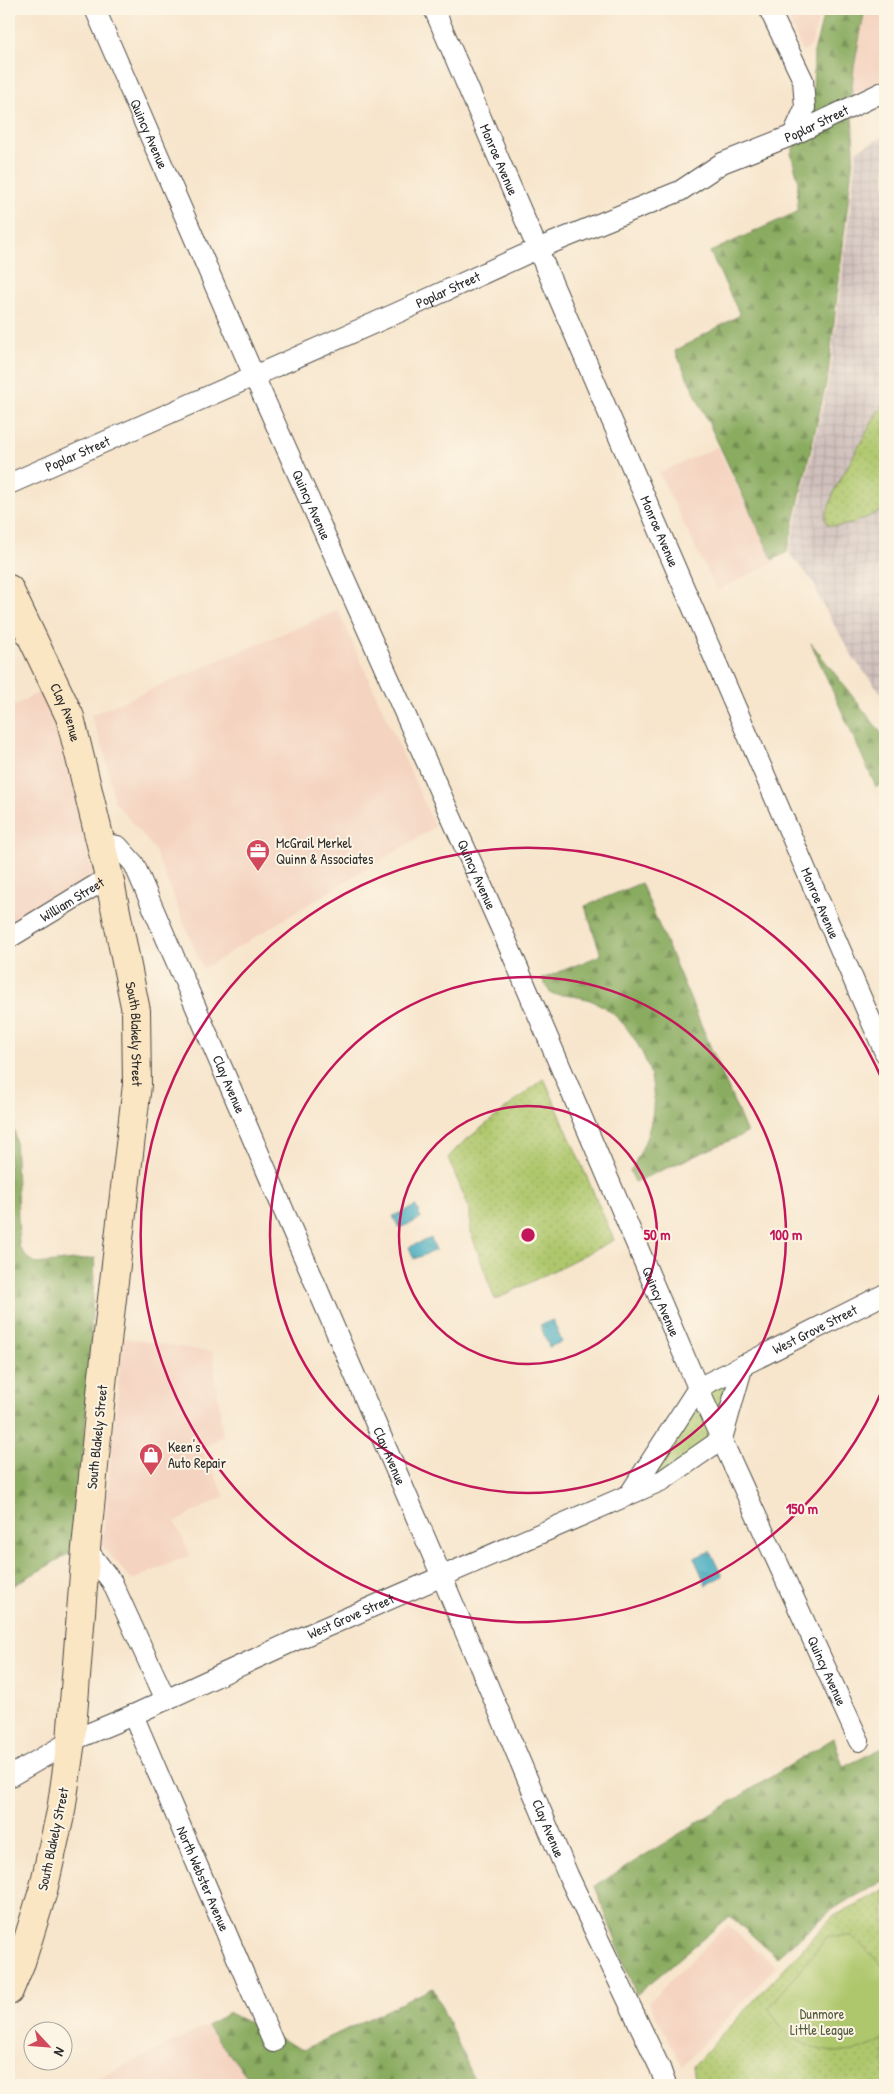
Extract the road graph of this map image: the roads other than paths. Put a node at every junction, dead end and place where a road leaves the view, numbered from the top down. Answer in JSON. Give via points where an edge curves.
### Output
{"nodes":[{"id":1,"x":95,"y":9,"type":"edge"},
{"id":2,"x":434,"y":9,"type":"edge"},
{"id":3,"x":770,"y":9,"type":"edge"},
{"id":4,"x":885,"y":91,"type":"edge"},
{"id":5,"x":793,"y":135,"type":"junction"},
{"id":6,"x":537,"y":249,"type":"junction"},
{"id":7,"x":254,"y":376,"type":"junction"},
{"id":8,"x":9,"y":484,"type":"edge"},
{"id":9,"x":9,"y":590,"type":"edge"},
{"id":10,"x":101,"y":843,"type":"junction"},
{"id":11,"x":110,"y":877,"type":"junction"},
{"id":12,"x":9,"y":938,"type":"edge"},
{"id":13,"x":885,"y":1053,"type":"edge"},
{"id":14,"x":885,"y":1294,"type":"edge"},
{"id":15,"x":744,"y":1365,"type":"junction"},
{"id":16,"x":698,"y":1388,"type":"junction"},
{"id":17,"x":722,"y":1439,"type":"junction"},
{"id":18,"x":629,"y":1495,"type":"junction"},
{"id":19,"x":86,"y":1548,"type":"junction"},
{"id":20,"x":442,"y":1577,"type":"junction"},
{"id":21,"x":166,"y":1700,"type":"junction"},
{"id":22,"x":133,"y":1716,"type":"junction"},
{"id":23,"x":71,"y":1741,"type":"junction"},
{"id":24,"x":859,"y":1741,"type":"dead end"},
{"id":25,"x":9,"y":1777,"type":"edge"},
{"id":26,"x":9,"y":1991,"type":"edge"},
{"id":27,"x":273,"y":2042,"type":"dead end"},
{"id":28,"x":666,"y":2085,"type":"edge"}],
"edges":[{"from":1,"to":7,"type":"street","name":"Quincy Avenue"},
{"from":2,"to":6,"type":"street","name":"Monroe Avenue"},
{"from":3,"to":5,"type":"street","via":[[803,80],[805,108]]},
{"from":4,"to":5,"type":"street","name":"Poplar Street"},
{"from":5,"to":6,"type":"street","name":"Poplar Street","via":[[722,163],[680,191]]},
{"from":6,"to":7,"type":"street","name":"Poplar Street"},
{"from":6,"to":13,"type":"street","name":"Monroe Avenue"},
{"from":7,"to":8,"type":"street","name":"Poplar Street"},
{"from":7,"to":16,"type":"street","name":"Quincy Avenue","via":[[503,934]]},
{"from":9,"to":10,"type":"main road","name":"Clay Avenue","via":[[70,717]]},
{"from":10,"to":11,"type":"main road","name":"Clay Avenue"},
{"from":10,"to":20,"type":"street","name":"Clay Avenue","via":[[118,846],[134,864]]},
{"from":11,"to":12,"type":"street","name":"William Street"},
{"from":11,"to":19,"type":"main road","name":"South Blakely Street","via":[[136,1011],[137,1085]]},
{"from":14,"to":15,"type":"street","name":"West Grove Street"},
{"from":15,"to":16,"type":"street","name":"West Grove Street"},
{"from":15,"to":17,"type":"street"},
{"from":16,"to":17,"type":"street","name":"Quincy Avenue"},
{"from":16,"to":18,"type":"street"},
{"from":17,"to":18,"type":"street","name":"West Grove Street","via":[[663,1480]]},
{"from":17,"to":24,"type":"street","name":"Quincy Avenue"},
{"from":18,"to":20,"type":"street","name":"West Grove Street"},
{"from":19,"to":21,"type":"street","via":[[112,1582]]},
{"from":19,"to":23,"type":"main road","name":"South Blakely Street"},
{"from":20,"to":21,"type":"street","name":"West Grove Street"},
{"from":20,"to":28,"type":"street","name":"Clay Avenue","via":[[568,1875]]},
{"from":21,"to":22,"type":"street","name":"West Grove Street"},
{"from":22,"to":23,"type":"street","name":"West Grove Street"},
{"from":22,"to":27,"type":"street","name":"North Webster Avenue"},
{"from":23,"to":25,"type":"street","name":"West Grove Street"},
{"from":23,"to":26,"type":"main road","name":"South Blakely Street","via":[[61,1811],[44,1891]]}]}
